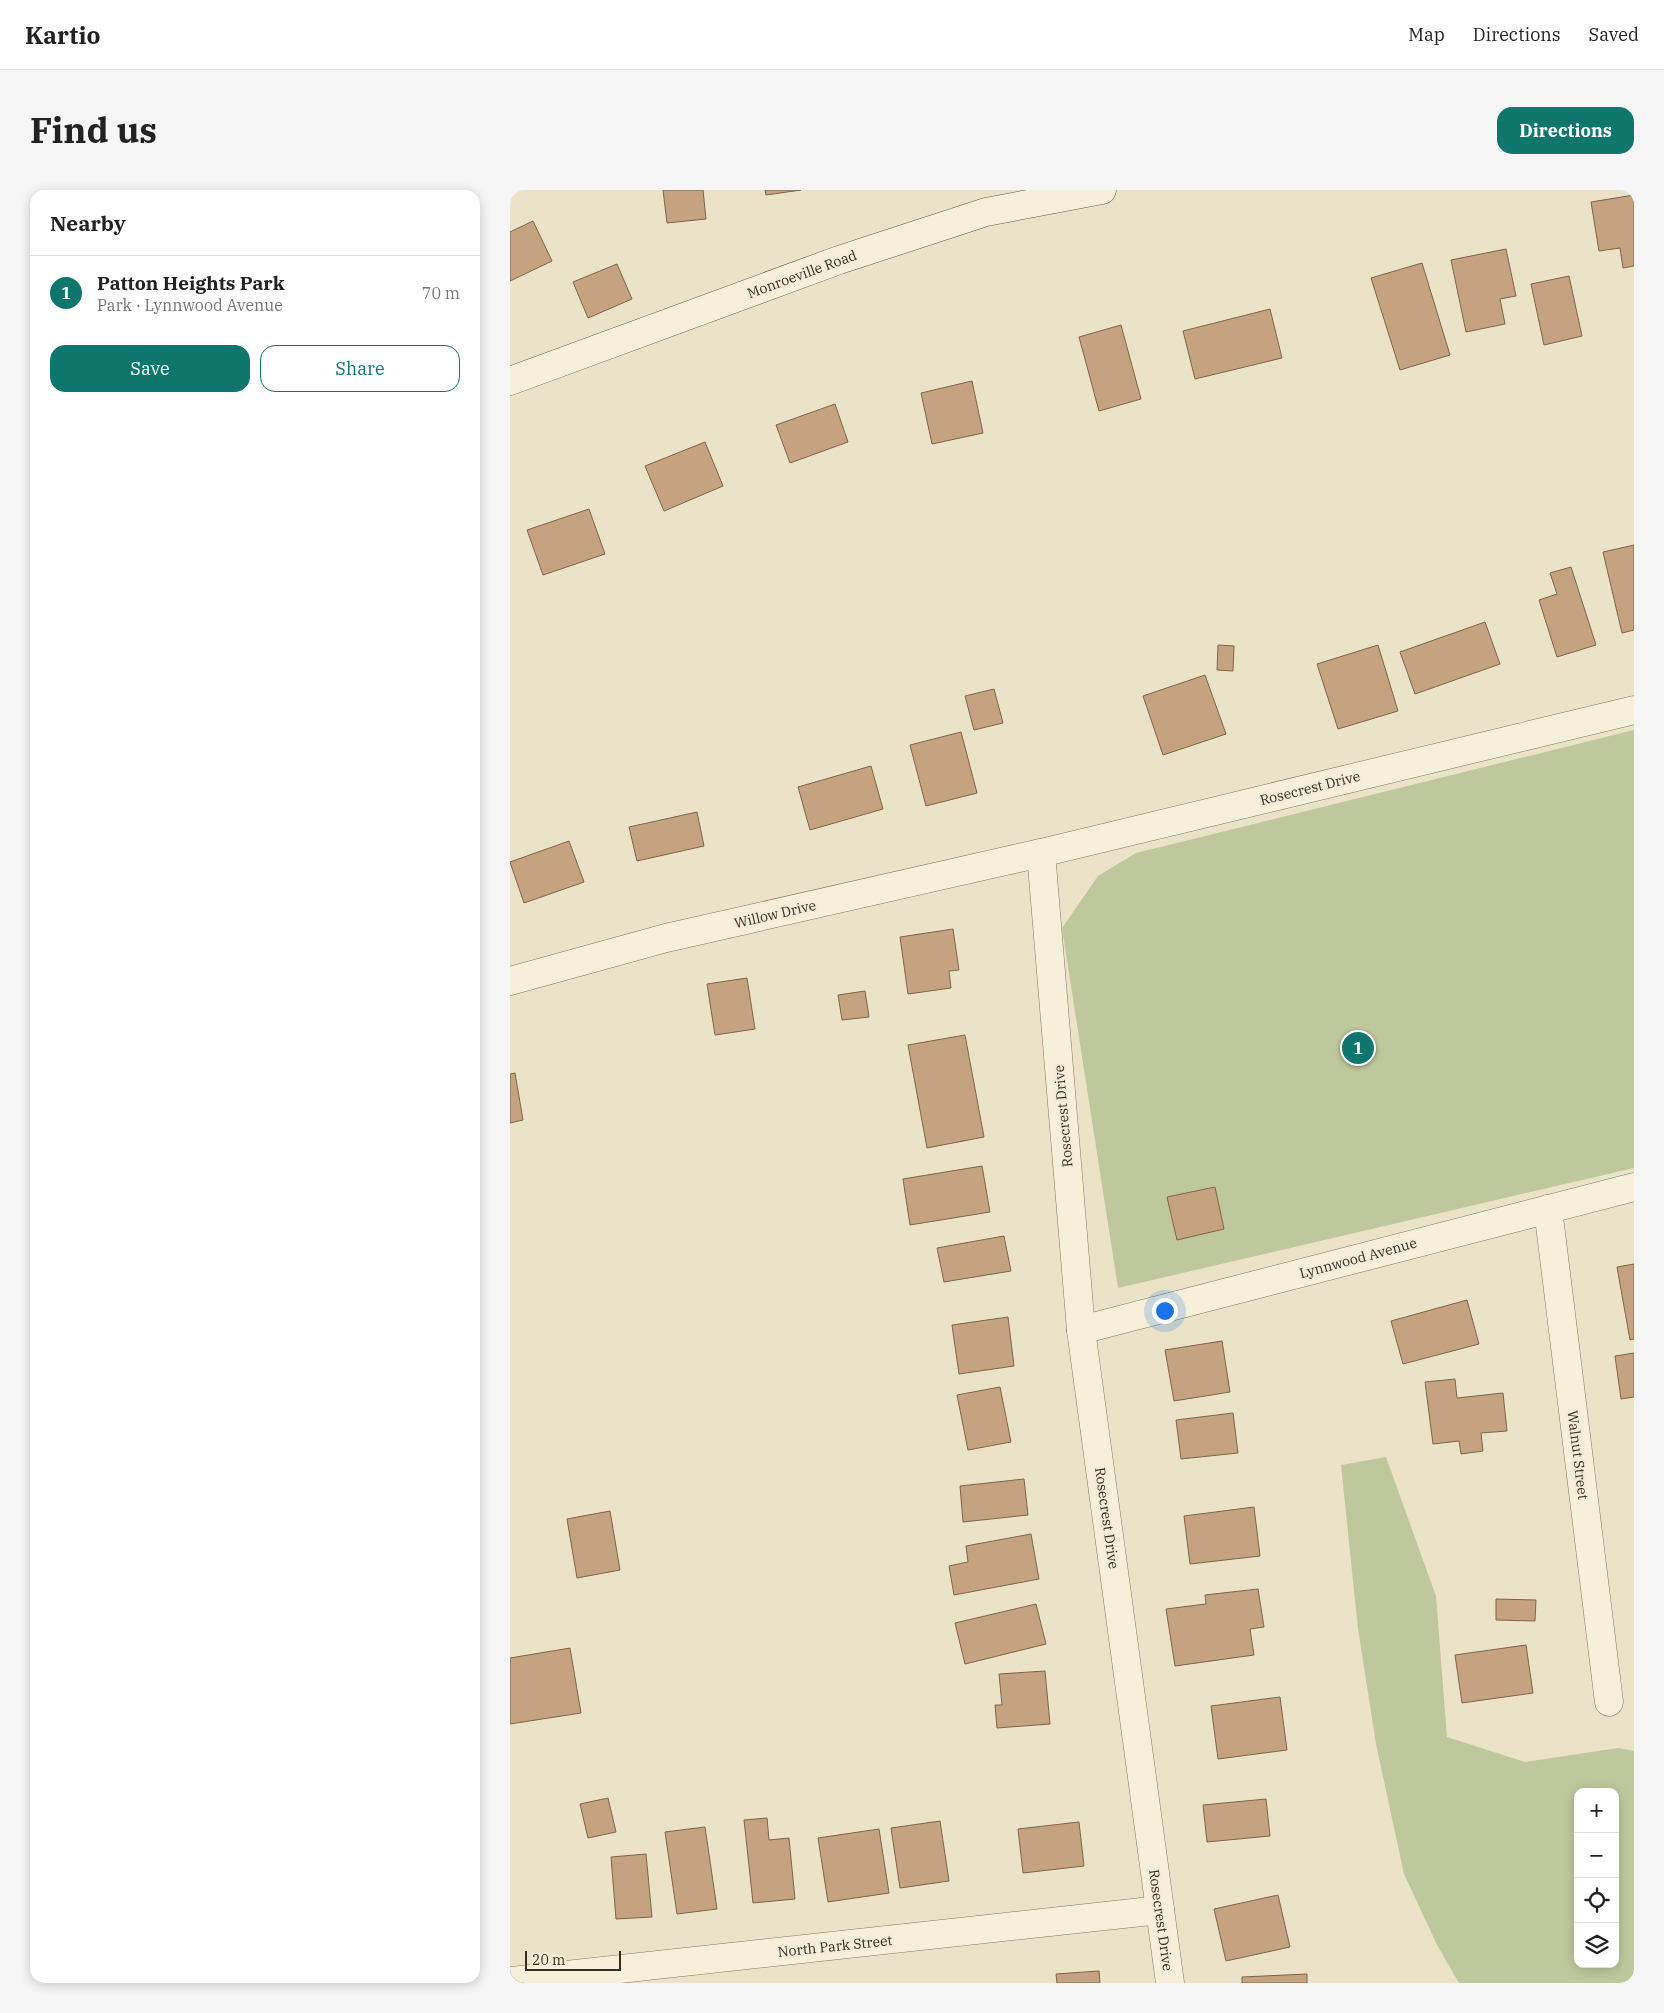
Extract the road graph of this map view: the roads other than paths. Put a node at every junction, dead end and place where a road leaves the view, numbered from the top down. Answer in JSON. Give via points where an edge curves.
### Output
{"nodes":[{"id":1,"x":1102,"y":190,"type":"edge"},
{"id":2,"x":510,"y":381,"type":"edge"},
{"id":3,"x":1634,"y":710,"type":"edge"},
{"id":4,"x":1041,"y":853,"type":"junction"},
{"id":5,"x":510,"y":981,"type":"edge"},
{"id":6,"x":1634,"y":1187,"type":"edge"},
{"id":7,"x":1548,"y":1209,"type":"junction"},
{"id":8,"x":1081,"y":1330,"type":"junction"},
{"id":9,"x":1609,"y":1702,"type":"dead end"},
{"id":10,"x":1160,"y":1910,"type":"junction"},
{"id":11,"x":510,"y":1981,"type":"edge"},
{"id":12,"x":1170,"y":1983,"type":"edge"}],
"edges":[{"from":1,"to":2,"type":"street","name":"Monroeville Road","via":[[986,212],[839,260]]},
{"from":3,"to":4,"type":"street","name":"Rosecrest Drive"},
{"from":4,"to":5,"type":"street","name":"Willow Drive","via":[[666,938]]},
{"from":4,"to":8,"type":"street","name":"Rosecrest Drive"},
{"from":6,"to":7,"type":"street","name":"Lynnwood Avenue"},
{"from":7,"to":8,"type":"street","name":"Lynnwood Avenue"},
{"from":7,"to":9,"type":"street","name":"Walnut Street"},
{"from":8,"to":10,"type":"street","name":"Rosecrest Drive"},
{"from":10,"to":11,"type":"street","name":"North Park Street"},
{"from":10,"to":12,"type":"street","name":"Rosecrest Drive"}]}
